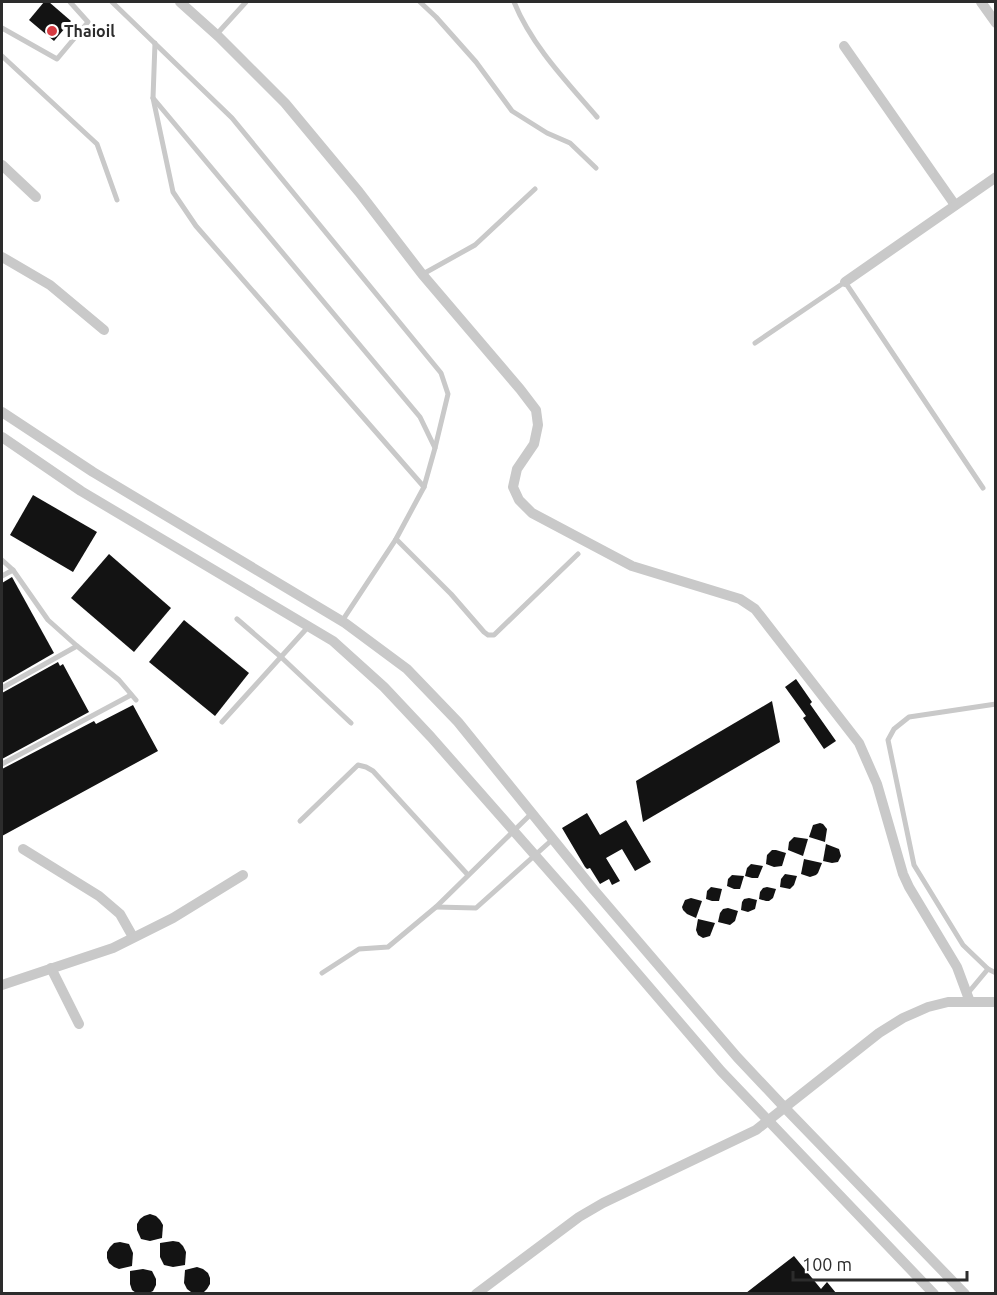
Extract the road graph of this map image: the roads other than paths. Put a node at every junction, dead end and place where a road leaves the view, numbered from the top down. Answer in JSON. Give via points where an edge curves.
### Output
{"nodes":[{"id":1,"x":70,"y":2,"type":"edge"},
{"id":2,"x":112,"y":2,"type":"edge"},
{"id":3,"x":180,"y":2,"type":"edge"},
{"id":4,"x":246,"y":2,"type":"edge"},
{"id":5,"x":420,"y":2,"type":"edge"},
{"id":6,"x":514,"y":2,"type":"edge"},
{"id":7,"x":981,"y":2,"type":"edge"},
{"id":8,"x":996,"y":23,"type":"edge"},
{"id":9,"x":2,"y":28,"type":"edge"},
{"id":10,"x":216,"y":35,"type":"junction"},
{"id":11,"x":155,"y":43,"type":"junction"},
{"id":12,"x":844,"y":46,"type":"dead end"},
{"id":13,"x":2,"y":56,"type":"edge"},
{"id":14,"x":153,"y":98,"type":"junction"},
{"id":15,"x":597,"y":117,"type":"dead end"},
{"id":16,"x":2,"y":165,"type":"edge"},
{"id":17,"x":596,"y":168,"type":"dead end"},
{"id":18,"x":996,"y":177,"type":"edge"},
{"id":19,"x":536,"y":189,"type":"dead end"},
{"id":20,"x":36,"y":197,"type":"dead end"},
{"id":21,"x":117,"y":200,"type":"dead end"},
{"id":22,"x":955,"y":206,"type":"junction"},
{"id":23,"x":2,"y":257,"type":"edge"},
{"id":24,"x":422,"y":274,"type":"junction"},
{"id":25,"x":845,"y":282,"type":"junction"},
{"id":26,"x":104,"y":330,"type":"dead end"},
{"id":27,"x":755,"y":343,"type":"dead end"},
{"id":28,"x":2,"y":412,"type":"edge"},
{"id":29,"x":2,"y":436,"type":"edge"},
{"id":30,"x":435,"y":448,"type":"junction"},
{"id":31,"x":424,"y":486,"type":"junction"},
{"id":32,"x":983,"y":488,"type":"dead end"},
{"id":33,"x":396,"y":539,"type":"junction"},
{"id":34,"x":578,"y":554,"type":"dead end"},
{"id":35,"x":2,"y":561,"type":"edge"},
{"id":36,"x":13,"y":570,"type":"junction"},
{"id":37,"x":2,"y":576,"type":"edge"},
{"id":38,"x":237,"y":619,"type":"dead end"},
{"id":39,"x":342,"y":621,"type":"junction"},
{"id":40,"x":308,"y":627,"type":"junction"},
{"id":41,"x":77,"y":646,"type":"junction"},
{"id":42,"x":281,"y":657,"type":"junction"},
{"id":43,"x":2,"y":688,"type":"edge"},
{"id":44,"x":996,"y":704,"type":"edge"},
{"id":45,"x":222,"y":722,"type":"dead end"},
{"id":46,"x":351,"y":723,"type":"dead end"},
{"id":47,"x":2,"y":764,"type":"edge"},
{"id":48,"x":532,"y":813,"type":"junction"},
{"id":49,"x":300,"y":821,"type":"dead end"},
{"id":50,"x":514,"y":831,"type":"junction"},
{"id":51,"x":553,"y":839,"type":"junction"},
{"id":52,"x":23,"y":849,"type":"dead end"},
{"id":53,"x":535,"y":855,"type":"junction"},
{"id":54,"x":243,"y":875,"type":"dead end"},
{"id":55,"x":468,"y":875,"type":"junction"},
{"id":56,"x":436,"y":908,"type":"junction"},
{"id":57,"x":133,"y":938,"type":"junction"},
{"id":58,"x":51,"y":968,"type":"junction"},
{"id":59,"x":988,"y":969,"type":"junction"},
{"id":60,"x":322,"y":973,"type":"dead end"},
{"id":61,"x":996,"y":973,"type":"edge"},
{"id":62,"x":2,"y":985,"type":"edge"},
{"id":63,"x":968,"y":998,"type":"junction"},
{"id":64,"x":996,"y":1002,"type":"edge"},
{"id":65,"x":80,"y":1024,"type":"dead end"},
{"id":66,"x":785,"y":1108,"type":"junction"},
{"id":67,"x":768,"y":1121,"type":"junction"},
{"id":68,"x":476,"y":1293,"type":"edge"},
{"id":69,"x":934,"y":1293,"type":"edge"},
{"id":70,"x":965,"y":1293,"type":"edge"}],
"edges":[{"from":1,"to":9,"type":"lane","via":[[88,22],[57,58]]},
{"from":2,"to":11,"type":"lane"},
{"from":3,"to":10,"type":"street"},
{"from":4,"to":10,"type":"lane"},
{"from":5,"to":17,"type":"lane","via":[[476,62],[512,111],[570,143]]},
{"from":6,"to":15,"type":"lane","via":[[522,22],[552,64]]},
{"from":7,"to":8,"type":"street"},
{"from":10,"to":24,"type":"street","via":[[285,103]]},
{"from":11,"to":14,"type":"lane"},
{"from":11,"to":30,"type":"lane","via":[[232,118],[441,373],[448,394]]},
{"from":12,"to":22,"type":"street"},
{"from":13,"to":21,"type":"lane","via":[[97,144]]},
{"from":14,"to":30,"type":"lane","via":[[420,417]]},
{"from":14,"to":31,"type":"lane","via":[[172,192],[196,226]]},
{"from":16,"to":20,"type":"street"},
{"from":18,"to":22,"type":"street"},
{"from":19,"to":24,"type":"lane","via":[[475,245]]},
{"from":22,"to":25,"type":"street"},
{"from":23,"to":26,"type":"street","via":[[50,285]]},
{"from":24,"to":63,"type":"street","via":[[536,410],[534,444],[517,469],[513,487],[519,500],[532,513],[632,566],[740,599],[755,609],[859,743],[877,784],[903,874],[957,967]]},
{"from":25,"to":27,"type":"lane"},
{"from":25,"to":32,"type":"lane"},
{"from":28,"to":39,"type":"street","via":[[93,472]]},
{"from":29,"to":40,"type":"street","via":[[81,491]]},
{"from":30,"to":31,"type":"lane"},
{"from":31,"to":33,"type":"lane"},
{"from":33,"to":34,"type":"lane","via":[[490,635]]},
{"from":33,"to":39,"type":"lane"},
{"from":35,"to":36,"type":"lane"},
{"from":36,"to":37,"type":"lane"},
{"from":36,"to":41,"type":"lane","via":[[48,620]]},
{"from":38,"to":42,"type":"lane"},
{"from":39,"to":48,"type":"street","via":[[407,669],[458,722]]},
{"from":40,"to":42,"type":"lane"},
{"from":40,"to":50,"type":"street","via":[[333,641],[384,687]]},
{"from":41,"to":43,"type":"lane"},
{"from":41,"to":47,"type":"lane","via":[[119,680],[134,698]]},
{"from":42,"to":45,"type":"lane"},
{"from":42,"to":46,"type":"lane"},
{"from":44,"to":59,"type":"lane","via":[[909,717],[888,740],[914,865],[963,945]]},
{"from":48,"to":50,"type":"lane"},
{"from":48,"to":51,"type":"street"},
{"from":49,"to":55,"type":"lane","via":[[358,765],[366,767]]},
{"from":50,"to":53,"type":"street"},
{"from":50,"to":55,"type":"lane"},
{"from":51,"to":53,"type":"lane"},
{"from":51,"to":66,"type":"street"},
{"from":52,"to":57,"type":"street","via":[[99,896],[120,914]]},
{"from":53,"to":56,"type":"lane","via":[[476,908]]},
{"from":53,"to":67,"type":"street","via":[[713,1063]]},
{"from":54,"to":57,"type":"street"},
{"from":55,"to":56,"type":"lane"},
{"from":56,"to":60,"type":"lane","via":[[388,946],[359,949]]},
{"from":57,"to":58,"type":"street"},
{"from":58,"to":62,"type":"street"},
{"from":58,"to":65,"type":"street"},
{"from":59,"to":61,"type":"lane"},
{"from":59,"to":63,"type":"lane"},
{"from":63,"to":64,"type":"street"},
{"from":63,"to":66,"type":"street","via":[[928,1007],[903,1018]]},
{"from":66,"to":67,"type":"street"},
{"from":66,"to":70,"type":"street"},
{"from":67,"to":68,"type":"street","via":[[587,1212]]},
{"from":67,"to":69,"type":"street"}]}
